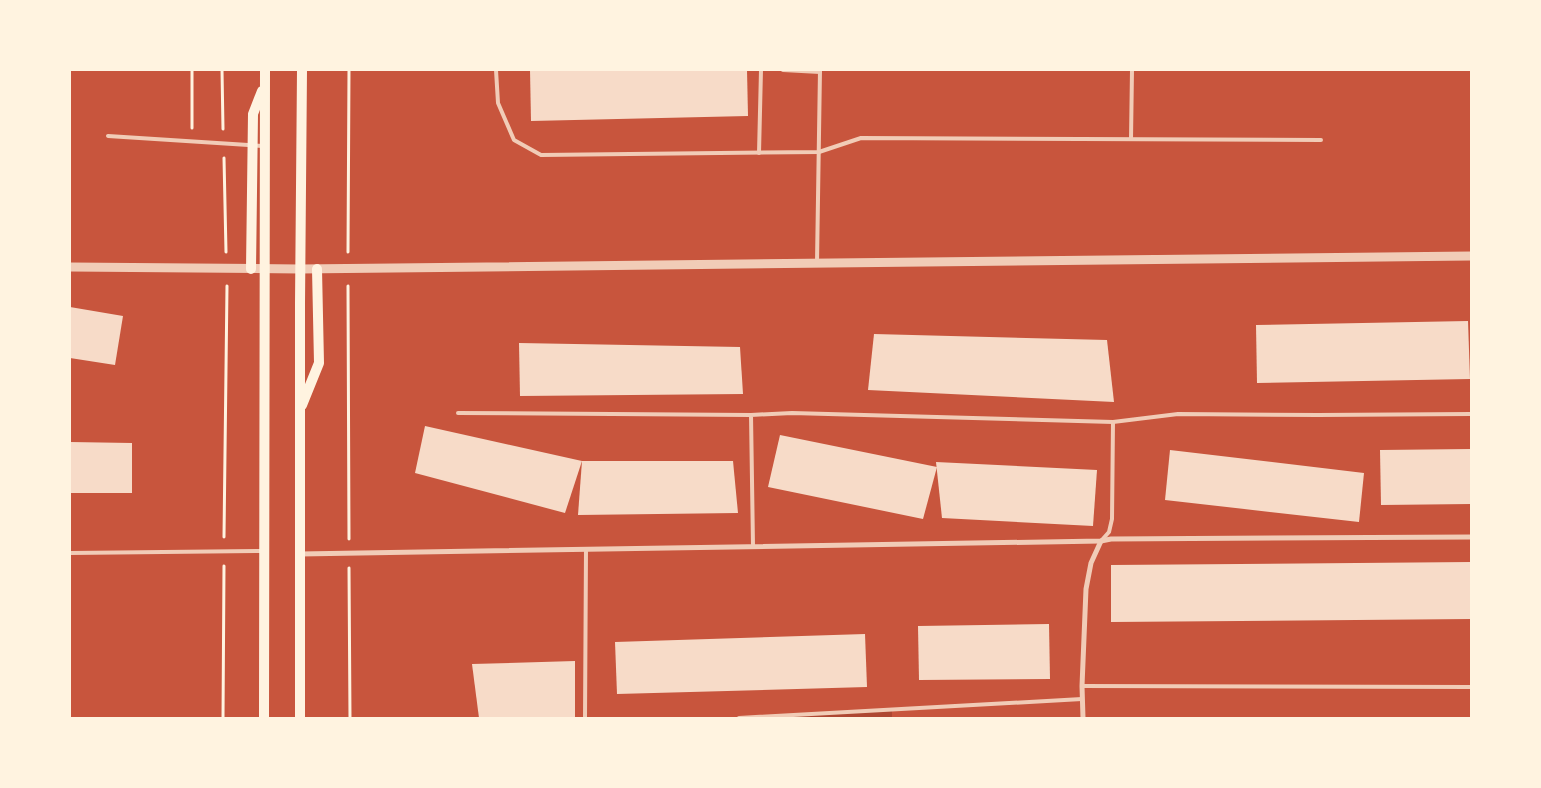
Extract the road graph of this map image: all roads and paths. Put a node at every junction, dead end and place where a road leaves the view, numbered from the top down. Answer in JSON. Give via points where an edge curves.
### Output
{"nodes":[{"id":1,"x":192,"y":70,"type":"edge"},
{"id":2,"x":222,"y":70,"type":"edge"},
{"id":3,"x":265,"y":70,"type":"edge"},
{"id":4,"x":302,"y":70,"type":"edge"},
{"id":5,"x":349,"y":70,"type":"edge"},
{"id":6,"x":496,"y":70,"type":"edge"},
{"id":7,"x":761,"y":70,"type":"edge"},
{"id":8,"x":784,"y":70,"type":"edge"},
{"id":9,"x":1132,"y":70,"type":"edge"},
{"id":10,"x":820,"y":71,"type":"edge"},
{"id":11,"x":265,"y":85,"type":"junction"},
{"id":12,"x":108,"y":136,"type":"dead end"},
{"id":13,"x":1131,"y":139,"type":"junction"},
{"id":14,"x":1320,"y":140,"type":"dead end"},
{"id":15,"x":192,"y":141,"type":"junction"},
{"id":16,"x":224,"y":143,"type":"junction"},
{"id":17,"x":252,"y":145,"type":"junction"},
{"id":18,"x":265,"y":146,"type":"junction"},
{"id":19,"x":819,"y":152,"type":"junction"},
{"id":20,"x":759,"y":153,"type":"junction"},
{"id":21,"x":1471,"y":256,"type":"edge"},
{"id":22,"x":817,"y":263,"type":"junction"},
{"id":23,"x":70,"y":267,"type":"edge"},
{"id":24,"x":227,"y":268,"type":"junction"},
{"id":25,"x":347,"y":268,"type":"junction"},
{"id":26,"x":251,"y":269,"type":"junction"},
{"id":27,"x":264,"y":269,"type":"junction"},
{"id":28,"x":300,"y":269,"type":"junction"},
{"id":29,"x":317,"y":269,"type":"junction"},
{"id":30,"x":300,"y":411,"type":"junction"},
{"id":31,"x":458,"y":413,"type":"dead end"},
{"id":32,"x":1471,"y":414,"type":"edge"},
{"id":33,"x":751,"y":415,"type":"junction"},
{"id":34,"x":1113,"y":422,"type":"junction"},
{"id":35,"x":1471,"y":537,"type":"edge"},
{"id":36,"x":1101,"y":541,"type":"junction"},
{"id":37,"x":753,"y":546,"type":"junction"},
{"id":38,"x":586,"y":548,"type":"junction"},
{"id":39,"x":264,"y":551,"type":"junction"},
{"id":40,"x":224,"y":552,"type":"junction"},
{"id":41,"x":349,"y":552,"type":"junction"},
{"id":42,"x":70,"y":553,"type":"edge"},
{"id":43,"x":300,"y":554,"type":"junction"},
{"id":44,"x":1082,"y":686,"type":"junction"},
{"id":45,"x":1471,"y":687,"type":"edge"},
{"id":46,"x":1082,"y":699,"type":"junction"},
{"id":47,"x":223,"y":718,"type":"edge"},
{"id":48,"x":264,"y":718,"type":"edge"},
{"id":49,"x":300,"y":718,"type":"edge"},
{"id":50,"x":350,"y":718,"type":"edge"},
{"id":51,"x":585,"y":718,"type":"edge"},
{"id":52,"x":739,"y":718,"type":"edge"},
{"id":53,"x":1083,"y":718,"type":"edge"}],
"edges":[{"from":1,"to":15,"type":"path"},
{"from":2,"to":16,"type":"path"},
{"from":3,"to":11,"type":"main road"},
{"from":4,"to":28,"type":"main road"},
{"from":5,"to":25,"type":"path"},
{"from":6,"to":20,"type":"lane","via":[[498,103],[514,140],[541,155]]},
{"from":7,"to":20,"type":"lane"},
{"from":8,"to":10,"type":"lane"},
{"from":9,"to":13,"type":"lane"},
{"from":10,"to":19,"type":"lane"},
{"from":11,"to":17,"type":"main road","via":[[253,114]]},
{"from":11,"to":18,"type":"main road"},
{"from":12,"to":15,"type":"lane"},
{"from":13,"to":14,"type":"lane"},
{"from":13,"to":19,"type":"lane","via":[[861,138]]},
{"from":15,"to":16,"type":"lane"},
{"from":16,"to":17,"type":"lane"},
{"from":16,"to":24,"type":"path"},
{"from":17,"to":18,"type":"lane"},
{"from":17,"to":26,"type":"main road"},
{"from":18,"to":27,"type":"main road"},
{"from":19,"to":20,"type":"lane"},
{"from":19,"to":22,"type":"lane"},
{"from":21,"to":22,"type":"street"},
{"from":22,"to":25,"type":"street"},
{"from":23,"to":24,"type":"street"},
{"from":24,"to":26,"type":"street"},
{"from":24,"to":40,"type":"path"},
{"from":25,"to":29,"type":"street"},
{"from":25,"to":41,"type":"path"},
{"from":26,"to":27,"type":"street"},
{"from":27,"to":28,"type":"street"},
{"from":27,"to":39,"type":"main road"},
{"from":28,"to":29,"type":"street"},
{"from":28,"to":30,"type":"main road"},
{"from":29,"to":30,"type":"main road","via":[[319,363]]},
{"from":30,"to":43,"type":"main road"},
{"from":31,"to":33,"type":"lane"},
{"from":32,"to":34,"type":"lane","via":[[1178,414]]},
{"from":33,"to":34,"type":"lane","via":[[792,412]]},
{"from":33,"to":37,"type":"lane"},
{"from":34,"to":36,"type":"lane","via":[[1112,519],[1110,532]]},
{"from":35,"to":36,"type":"street"},
{"from":36,"to":37,"type":"street"},
{"from":36,"to":44,"type":"street","via":[[1091,563],[1086,589]]},
{"from":37,"to":38,"type":"street"},
{"from":38,"to":41,"type":"street"},
{"from":38,"to":51,"type":"lane"},
{"from":39,"to":40,"type":"lane"},
{"from":39,"to":48,"type":"main road"},
{"from":40,"to":42,"type":"lane"},
{"from":40,"to":47,"type":"path"},
{"from":41,"to":43,"type":"street"},
{"from":41,"to":50,"type":"path"},
{"from":43,"to":49,"type":"main road"},
{"from":44,"to":45,"type":"lane"},
{"from":44,"to":46,"type":"street"},
{"from":46,"to":52,"type":"lane"},
{"from":46,"to":53,"type":"street"}]}
